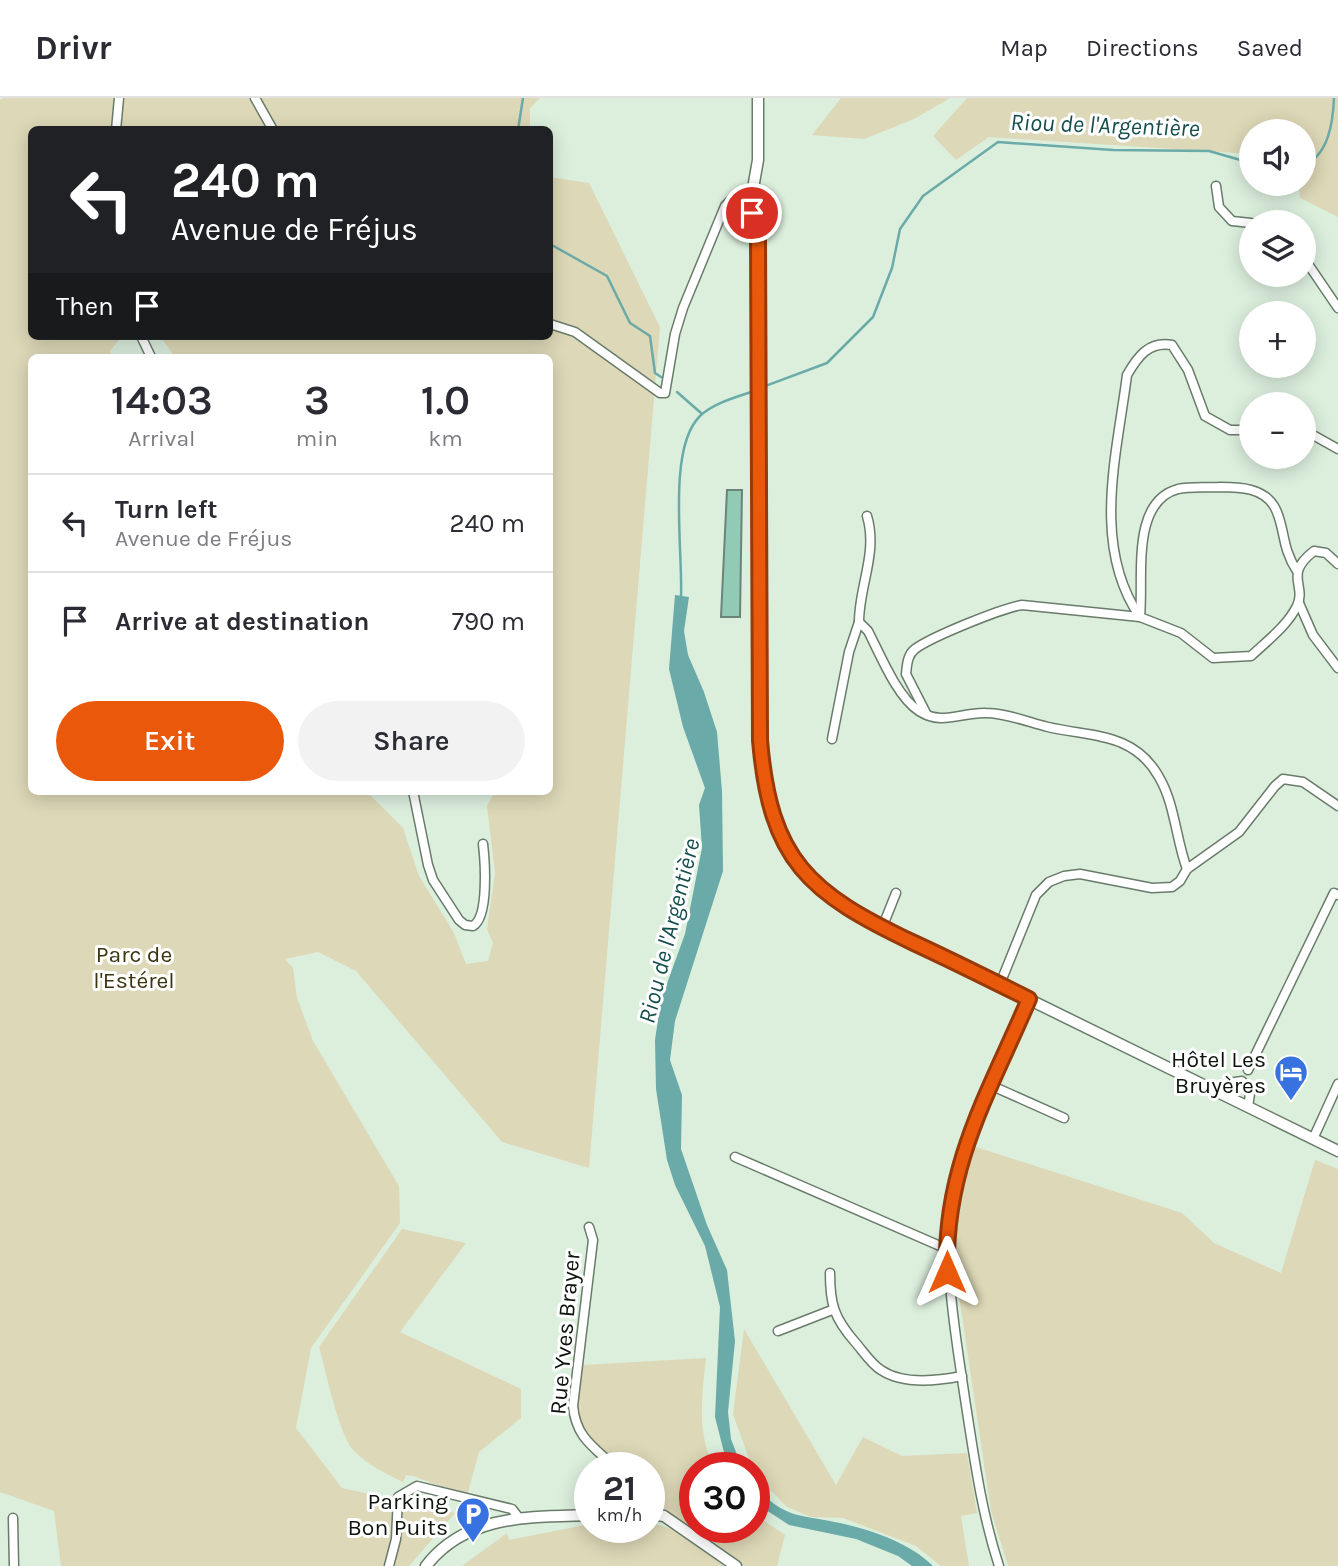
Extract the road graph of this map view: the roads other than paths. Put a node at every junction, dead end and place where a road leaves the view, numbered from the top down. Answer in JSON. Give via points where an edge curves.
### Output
{"nodes":[{"id":1,"x":119,"y":98,"type":"edge"},
{"id":2,"x":255,"y":98,"type":"edge"},
{"id":3,"x":758,"y":98,"type":"edge"},
{"id":4,"x":116,"y":126,"type":"edge"},
{"id":5,"x":271,"y":126,"type":"edge"},
{"id":6,"x":1216,"y":186,"type":"dead end"},
{"id":7,"x":752,"y":194,"type":"junction"},
{"id":8,"x":742,"y":200,"type":"junction"},
{"id":9,"x":752,"y":213,"type":"junction"},
{"id":10,"x":1239,"y":222,"type":"edge"},
{"id":11,"x":1316,"y":276,"type":"edge"},
{"id":12,"x":1338,"y":308,"type":"edge"},
{"id":13,"x":553,"y":325,"type":"edge"},
{"id":14,"x":1239,"y":430,"type":"edge"},
{"id":15,"x":1316,"y":437,"type":"edge"},
{"id":16,"x":1338,"y":449,"type":"edge"},
{"id":17,"x":867,"y":516,"type":"dead end"},
{"id":18,"x":1338,"y":564,"type":"edge"},
{"id":19,"x":1297,"y":571,"type":"junction"},
{"id":20,"x":1298,"y":603,"type":"junction"},
{"id":21,"x":1140,"y":617,"type":"junction"},
{"id":22,"x":859,"y":622,"type":"junction"},
{"id":23,"x":1338,"y":668,"type":"edge"},
{"id":24,"x":927,"y":715,"type":"junction"},
{"id":25,"x":832,"y":739,"type":"dead end"},
{"id":26,"x":414,"y":795,"type":"edge"},
{"id":27,"x":1338,"y":806,"type":"edge"},
{"id":28,"x":483,"y":844,"type":"dead end"},
{"id":29,"x":1187,"y":869,"type":"junction"},
{"id":30,"x":896,"y":892,"type":"dead end"},
{"id":31,"x":1336,"y":894,"type":"edge"},
{"id":32,"x":882,"y":928,"type":"junction"},
{"id":33,"x":1000,"y":984,"type":"junction"},
{"id":34,"x":1029,"y":999,"type":"junction"},
{"id":35,"x":1245,"y":1076,"type":"junction"},
{"id":36,"x":1338,"y":1084,"type":"edge"},
{"id":37,"x":990,"y":1086,"type":"junction"},
{"id":38,"x":1220,"y":1094,"type":"junction"},
{"id":39,"x":1248,"y":1107,"type":"junction"},
{"id":40,"x":1064,"y":1118,"type":"dead end"},
{"id":41,"x":1313,"y":1139,"type":"junction"},
{"id":42,"x":1338,"y":1151,"type":"edge"},
{"id":43,"x":735,"y":1157,"type":"dead end"},
{"id":44,"x":589,"y":1227,"type":"dead end"},
{"id":45,"x":947,"y":1249,"type":"junction"},
{"id":46,"x":830,"y":1272,"type":"dead end"},
{"id":47,"x":832,"y":1310,"type":"junction"},
{"id":48,"x":778,"y":1331,"type":"dead end"},
{"id":49,"x":962,"y":1376,"type":"junction"},
{"id":50,"x":565,"y":1401,"type":"dead end"},
{"id":51,"x":573,"y":1406,"type":"junction"},
{"id":52,"x":600,"y":1452,"type":"edge"},
{"id":53,"x":574,"y":1516,"type":"edge"},
{"id":54,"x":13,"y":1518,"type":"dead end"},
{"id":55,"x":519,"y":1518,"type":"junction"},
{"id":56,"x":665,"y":1521,"type":"edge"},
{"id":57,"x":14,"y":1566,"type":"edge"},
{"id":58,"x":389,"y":1566,"type":"edge"},
{"id":59,"x":426,"y":1566,"type":"edge"},
{"id":60,"x":736,"y":1566,"type":"edge"},
{"id":61,"x":999,"y":1566,"type":"edge"}],
"edges":[{"from":1,"to":4,"type":"street"},
{"from":2,"to":5,"type":"street"},
{"from":3,"to":7,"type":"main road","via":[[758,160]]},
{"from":6,"to":10,"type":"street","via":[[1219,207],[1232,221]]},
{"from":7,"to":8,"type":"main road"},
{"from":7,"to":9,"type":"main road","via":[[760,204]]},
{"from":8,"to":9,"type":"main road","via":[[744,211]]},
{"from":8,"to":13,"type":"street","via":[[732,199],[725,206],[683,308],[665,393],[575,332]]},
{"from":9,"to":32,"type":"main road","via":[[758,237],[760,740],[770,810],[788,850],[817,886]]},
{"from":11,"to":12,"type":"street"},
{"from":14,"to":21,"type":"street","via":[[1205,416],[1188,370],[1172,345],[1158,343],[1135,361],[1127,375],[1110,536],[1130,603]]},
{"from":15,"to":16,"type":"street"},
{"from":17,"to":22,"type":"street","via":[[870,565]]},
{"from":18,"to":19,"type":"street","via":[[1326,553],[1314,551]]},
{"from":19,"to":20,"type":"street"},
{"from":19,"to":21,"type":"street","via":[[1288,557],[1274,506],[1261,495],[1244,486],[1179,489],[1161,497],[1148,513],[1143,532]]},
{"from":20,"to":21,"type":"street","via":[[1282,628],[1251,656],[1213,658],[1181,633]]},
{"from":20,"to":23,"type":"street","via":[[1313,635]]},
{"from":21,"to":24,"type":"street","via":[[1022,605],[1006,607],[929,642],[910,655],[906,674]]},
{"from":22,"to":24,"type":"street","via":[[909,703]]},
{"from":22,"to":25,"type":"street"},
{"from":24,"to":29,"type":"street","via":[[954,719],[990,713],[1090,732],[1131,748],[1160,778]]},
{"from":26,"to":28,"type":"street","via":[[433,880],[465,925],[472,926],[480,919],[485,888]]},
{"from":27,"to":29,"type":"street","via":[[1303,782],[1283,779],[1239,832]]},
{"from":29,"to":33,"type":"street","via":[[1180,881],[1163,889],[1080,874],[1049,882],[1036,895]]},
{"from":30,"to":32,"type":"street"},
{"from":31,"to":35,"type":"street"},
{"from":32,"to":33,"type":"main road"},
{"from":33,"to":34,"type":"main road"},
{"from":34,"to":37,"type":"street"},
{"from":34,"to":38,"type":"main road"},
{"from":35,"to":38,"type":"street","via":[[1228,1083]]},
{"from":35,"to":39,"type":"street"},
{"from":36,"to":41,"type":"street"},
{"from":37,"to":40,"type":"street"},
{"from":37,"to":45,"type":"street","via":[[959,1165]]},
{"from":38,"to":39,"type":"main road"},
{"from":39,"to":41,"type":"main road"},
{"from":41,"to":42,"type":"main road"},
{"from":43,"to":45,"type":"street"},
{"from":44,"to":51,"type":"street","name":"Rue Yves Brayer","via":[[593,1240]]},
{"from":45,"to":49,"type":"street"},
{"from":46,"to":47,"type":"street"},
{"from":47,"to":48,"type":"street"},
{"from":47,"to":49,"type":"street","via":[[881,1371],[925,1381]]},
{"from":49,"to":61,"type":"street","via":[[982,1507]]},
{"from":50,"to":51,"type":"street"},
{"from":51,"to":52,"type":"street","name":"Rue Yves Brayer","via":[[576,1427]]},
{"from":53,"to":55,"type":"main road"},
{"from":54,"to":57,"type":"street"},
{"from":55,"to":58,"type":"street","via":[[512,1509],[417,1486],[398,1497],[397,1539]]},
{"from":55,"to":59,"type":"main road","via":[[463,1533]]},
{"from":56,"to":60,"type":"main road"}]}
